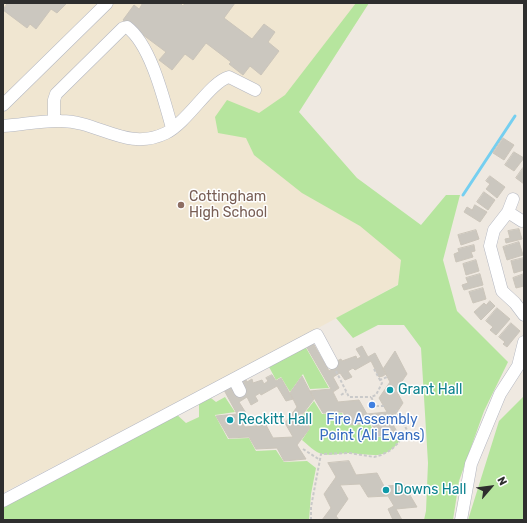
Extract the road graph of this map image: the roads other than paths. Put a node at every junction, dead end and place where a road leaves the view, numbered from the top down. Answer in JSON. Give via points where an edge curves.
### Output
{"nodes":[{"id":1,"x":107,"y":3,"type":"edge"},
{"id":2,"x":255,"y":90,"type":"dead end"},
{"id":3,"x":3,"y":105,"type":"edge"},
{"id":4,"x":54,"y":121,"type":"junction"},
{"id":5,"x":3,"y":126,"type":"edge"},
{"id":6,"x":172,"y":128,"type":"junction"},
{"id":7,"x":513,"y":199,"type":"dead end"},
{"id":8,"x":508,"y":212,"type":"junction"},
{"id":9,"x":522,"y":221,"type":"dead end"},
{"id":10,"x":524,"y":316,"type":"edge"},
{"id":11,"x":524,"y":342,"type":"edge"},
{"id":12,"x":332,"y":363,"type":"road end"},
{"id":13,"x":234,"y":379,"type":"junction"},
{"id":14,"x":240,"y":391,"type":"dead end"},
{"id":15,"x":3,"y":501,"type":"edge"},
{"id":16,"x":461,"y":520,"type":"edge"}],
"edges":[{"from":1,"to":3,"type":"street"},
{"from":2,"to":6,"type":"street","via":[[229,77],[226,78],[215,86],[186,118]]},
{"from":4,"to":5,"type":"street"},
{"from":4,"to":6,"type":"street","via":[[82,123],[128,140],[147,139],[166,133]]},
{"from":4,"to":6,"type":"street","via":[[56,94],[123,28],[127,27],[145,49],[151,61]]},
{"from":7,"to":8,"type":"street"},
{"from":8,"to":9,"type":"street"},
{"from":8,"to":10,"type":"street","via":[[494,230],[490,246],[502,291]]},
{"from":11,"to":16,"type":"street","via":[[518,366],[500,394],[471,464]]},
{"from":12,"to":13,"type":"street","via":[[317,335]]},
{"from":13,"to":14,"type":"street"},
{"from":13,"to":15,"type":"street"}]}
